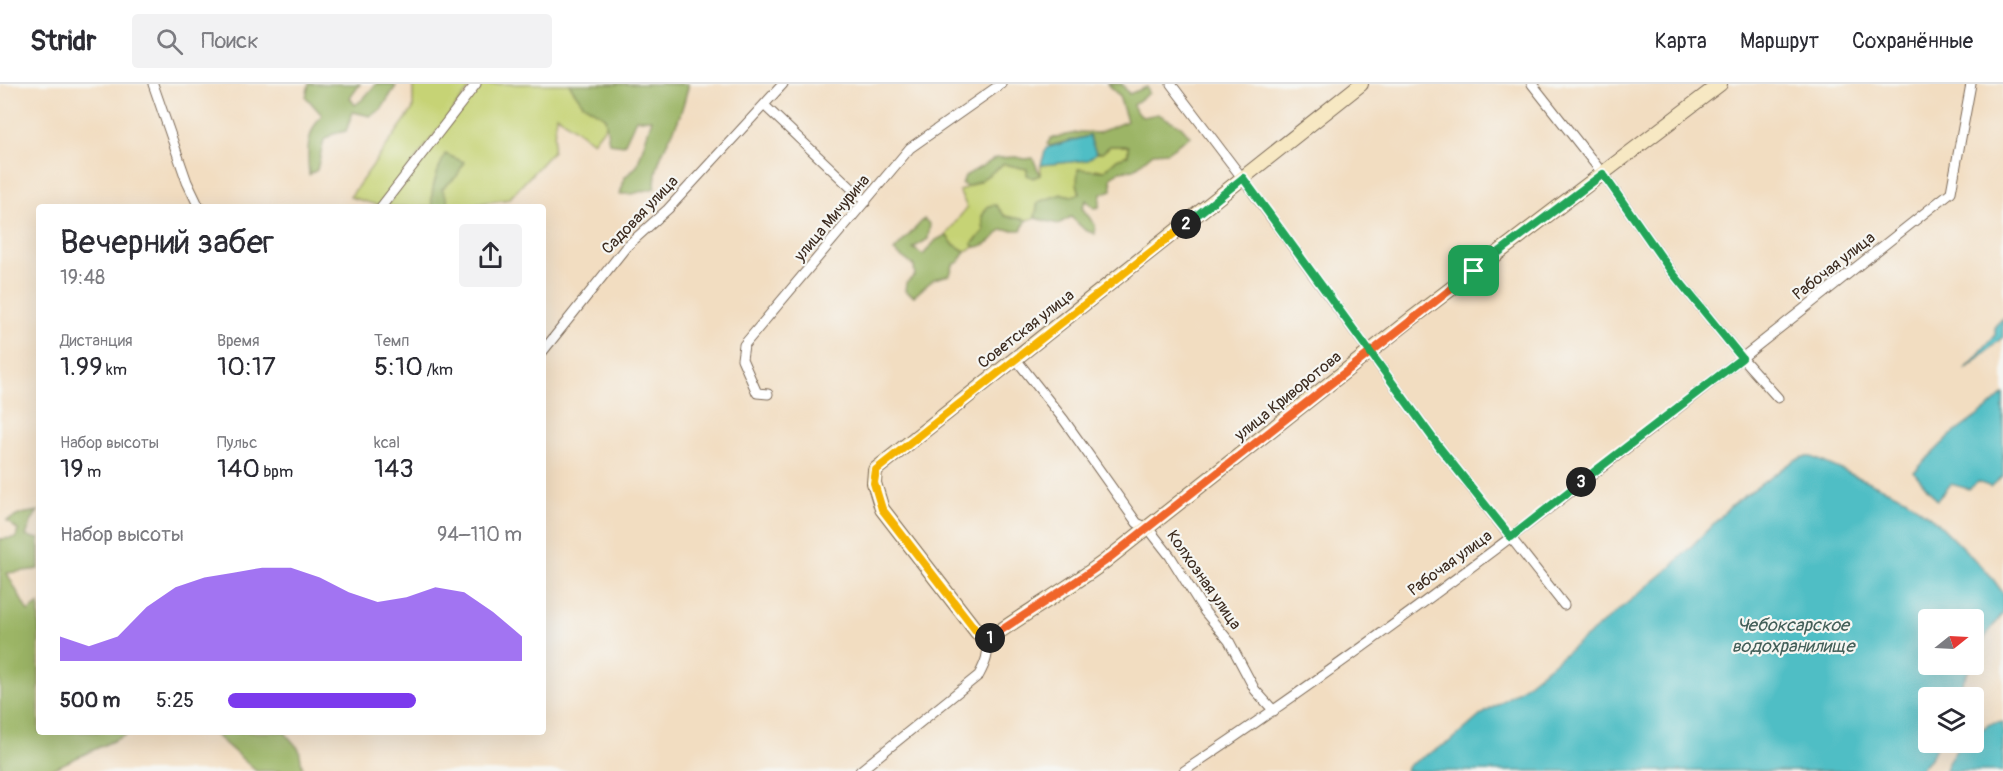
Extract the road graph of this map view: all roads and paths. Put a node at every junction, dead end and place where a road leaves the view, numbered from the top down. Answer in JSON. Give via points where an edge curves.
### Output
{"nodes":[{"id":1,"x":153,"y":84,"type":"edge"},
{"id":2,"x":476,"y":84,"type":"edge"},
{"id":3,"x":783,"y":84,"type":"edge"},
{"id":4,"x":1001,"y":84,"type":"edge"},
{"id":5,"x":1171,"y":84,"type":"edge"},
{"id":6,"x":1361,"y":84,"type":"edge"},
{"id":7,"x":1532,"y":84,"type":"edge"},
{"id":8,"x":1720,"y":84,"type":"edge"},
{"id":9,"x":1971,"y":84,"type":"edge"},
{"id":10,"x":764,"y":105,"type":"junction"},
{"id":11,"x":1603,"y":174,"type":"junction"},
{"id":12,"x":1243,"y":178,"type":"junction"},
{"id":13,"x":866,"y":202,"type":"junction"},
{"id":14,"x":198,"y":204,"type":"edge"},
{"id":15,"x":383,"y":204,"type":"edge"},
{"id":16,"x":546,"y":347,"type":"edge"},
{"id":17,"x":1370,"y":352,"type":"junction"},
{"id":18,"x":1015,"y":358,"type":"junction"},
{"id":19,"x":1742,"y":358,"type":"junction"},
{"id":20,"x":768,"y":394,"type":"dead end"},
{"id":21,"x":1778,"y":398,"type":"dead end"},
{"id":22,"x":1148,"y":528,"type":"junction"},
{"id":23,"x":1511,"y":537,"type":"junction"},
{"id":24,"x":1564,"y":605,"type":"dead end"},
{"id":25,"x":987,"y":640,"type":"junction"},
{"id":26,"x":1274,"y":711,"type":"junction"},
{"id":27,"x":860,"y":771,"type":"edge"},
{"id":28,"x":1184,"y":771,"type":"edge"}],
"edges":[{"from":1,"to":14,"type":"street"},
{"from":2,"to":15,"type":"street"},
{"from":3,"to":10,"type":"street","name":"Садовая улица"},
{"from":4,"to":13,"type":"street","name":"улица Мичурина","via":[[910,148]]},
{"from":5,"to":12,"type":"street"},
{"from":6,"to":12,"type":"street","name":"Советская улица"},
{"from":7,"to":11,"type":"street"},
{"from":8,"to":11,"type":"street","name":"улица Криворотова"},
{"from":9,"to":19,"type":"street","name":"Рабочая улица","via":[[1951,192]]},
{"from":10,"to":13,"type":"street"},
{"from":10,"to":16,"type":"street","name":"Садовая улица","via":[[626,247]]},
{"from":11,"to":17,"type":"street","name":"улица Криворотова"},
{"from":11,"to":19,"type":"street","via":[[1671,271]]},
{"from":12,"to":17,"type":"street"},
{"from":12,"to":18,"type":"street","name":"Советская улица"},
{"from":13,"to":20,"type":"street","name":"улица Мичурина","via":[[744,345],[742,358],[757,393]]},
{"from":17,"to":22,"type":"street","name":"улица Криворотова"},
{"from":17,"to":23,"type":"street"},
{"from":18,"to":22,"type":"street","name":"Колхозная улица","via":[[1059,412],[1137,523]]},
{"from":18,"to":25,"type":"street","name":"Советская улица","via":[[886,460],[876,470],[874,483],[882,509]]},
{"from":19,"to":21,"type":"street"},
{"from":19,"to":23,"type":"street","name":"Рабочая улица"},
{"from":22,"to":25,"type":"street","name":"улица Криворотова","via":[[1064,591]]},
{"from":22,"to":26,"type":"street","name":"Колхозная улица","via":[[1229,641],[1255,690]]},
{"from":23,"to":24,"type":"street"},
{"from":23,"to":26,"type":"street","name":"Рабочая улица"},
{"from":25,"to":27,"type":"street","via":[[986,661],[979,675]]},
{"from":26,"to":28,"type":"street","name":"Рабочая улица"}]}
